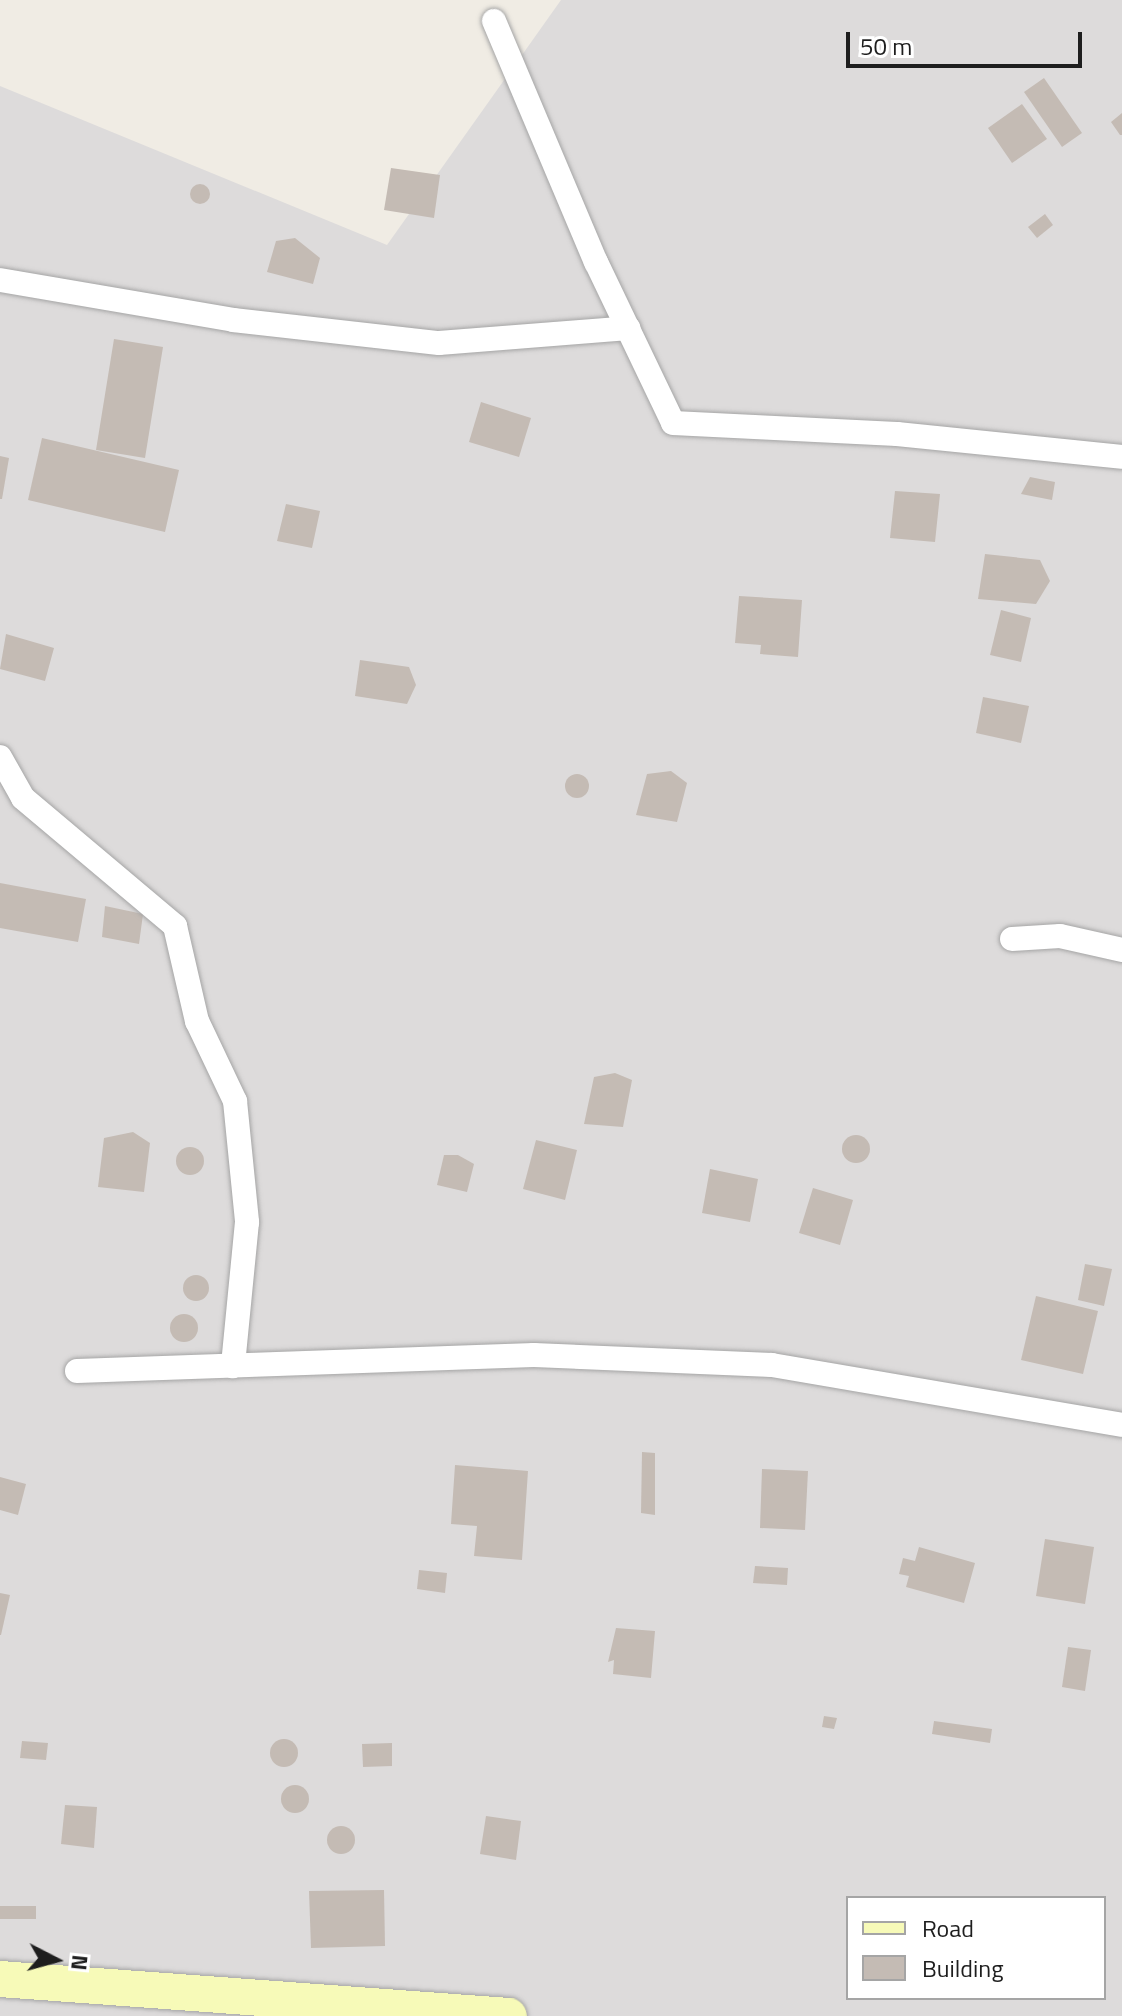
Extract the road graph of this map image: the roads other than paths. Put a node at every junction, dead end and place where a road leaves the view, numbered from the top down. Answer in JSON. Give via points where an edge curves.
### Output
{"nodes":[{"id":1,"x":494,"y":21,"type":"dead end"},
{"id":2,"x":0,"y":280,"type":"edge"},
{"id":3,"x":628,"y":328,"type":"junction"},
{"id":4,"x":1122,"y":457,"type":"edge"},
{"id":5,"x":0,"y":757,"type":"edge"},
{"id":6,"x":1012,"y":939,"type":"dead end"},
{"id":7,"x":1122,"y":950,"type":"edge"},
{"id":8,"x":233,"y":1366,"type":"junction"},
{"id":9,"x":77,"y":1371,"type":"dead end"},
{"id":10,"x":1122,"y":1425,"type":"edge"},
{"id":11,"x":0,"y":1979,"type":"edge"},
{"id":12,"x":444,"y":2013,"type":"edge"},
{"id":13,"x":509,"y":2016,"type":"edge"}],
"edges":[{"from":1,"to":3,"type":"street"},
{"from":2,"to":3,"type":"street","via":[[233,320],[439,343]]},
{"from":3,"to":4,"type":"street","via":[[673,423],[897,434]]},
{"from":5,"to":8,"type":"street","via":[[23,798],[175,926],[197,1021],[235,1101],[247,1222]]},
{"from":6,"to":7,"type":"street","via":[[1060,936]]},
{"from":8,"to":9,"type":"street"},
{"from":8,"to":10,"type":"street","via":[[534,1355],[772,1365]]},
{"from":11,"to":12,"type":"main road"},
{"from":12,"to":13,"type":"main road"}]}
